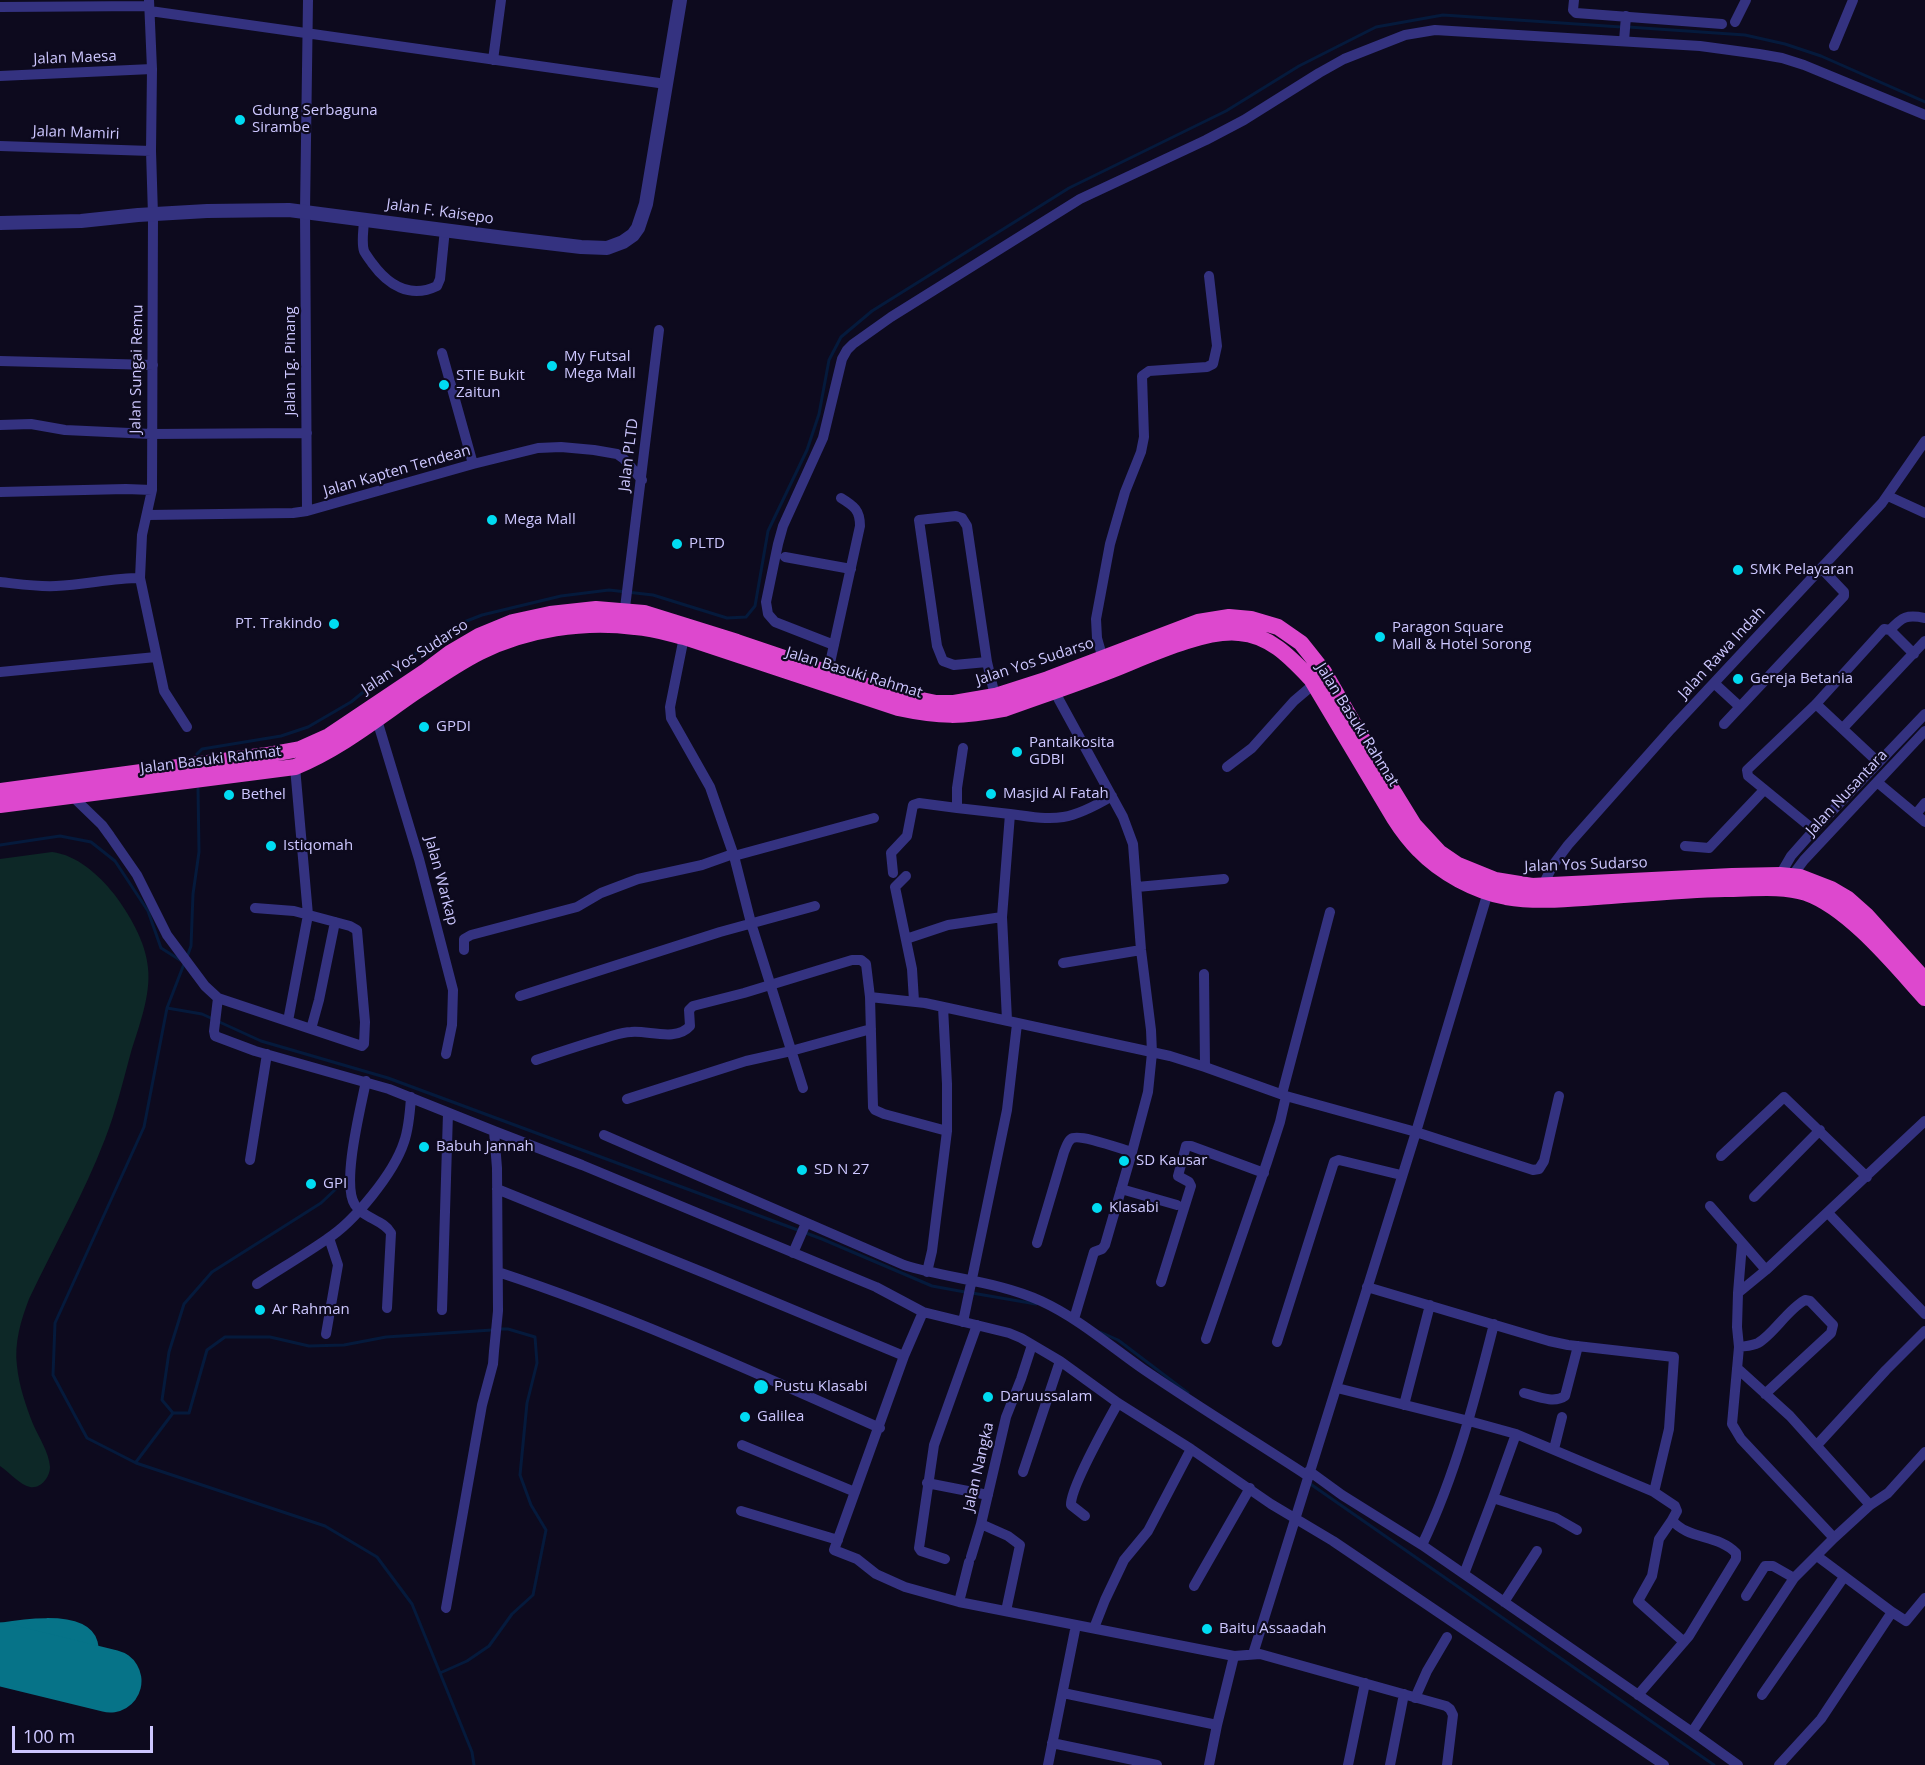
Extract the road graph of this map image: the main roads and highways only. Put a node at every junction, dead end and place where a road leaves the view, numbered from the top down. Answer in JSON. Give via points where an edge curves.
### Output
{"nodes":[{"id":1,"x":624,"y":611,"type":"junction"},
{"id":2,"x":1051,"y":685,"type":"junction"},
{"id":3,"x":332,"y":742,"type":"junction"},
{"id":4,"x":0,"y":791,"type":"edge"},
{"id":5,"x":0,"y":805,"type":"edge"},
{"id":6,"x":1925,"y":980,"type":"edge"},
{"id":7,"x":1925,"y":998,"type":"edge"}],
"edges":[{"from":1,"to":2,"type":"highway","name":"Jalan Yos Sudarso","via":[[660,617],[888,693],[936,703]]},
{"from":1,"to":2,"type":"highway","name":"Jalan Basuki Rahmat","via":[[660,631],[848,693],[933,715],[963,716],[1004,709]]},
{"from":1,"to":3,"type":"highway","name":"Jalan Basuki Rahmat","via":[[588,626],[523,636],[479,652],[377,720]]},
{"from":1,"to":3,"type":"highway","name":"Jalan Yos Sudarso","via":[[596,609],[550,614],[495,628],[450,653]]},
{"from":2,"to":6,"type":"highway","name":"Jalan Yos Sudarso","via":[[1179,628],[1213,619],[1251,619],[1278,627],[1301,643],[1324,672],[1414,825],[1458,865],[1495,880],[1542,886],[1786,876],[1811,880],[1848,899]]},
{"from":2,"to":7,"type":"highway","name":"Jalan Basuki Rahmat","via":[[1216,634],[1238,632],[1269,642],[1293,660],[1314,684],[1408,838],[1424,855],[1462,881],[1505,897],[1540,900],[1774,888],[1806,893],[1839,911],[1883,951]]},
{"from":3,"to":4,"type":"highway","name":"Jalan Yos Sudarso","via":[[288,752]]},
{"from":3,"to":5,"type":"highway","name":"Jalan Basuki Rahmat","via":[[315,759],[295,767]]}]}
